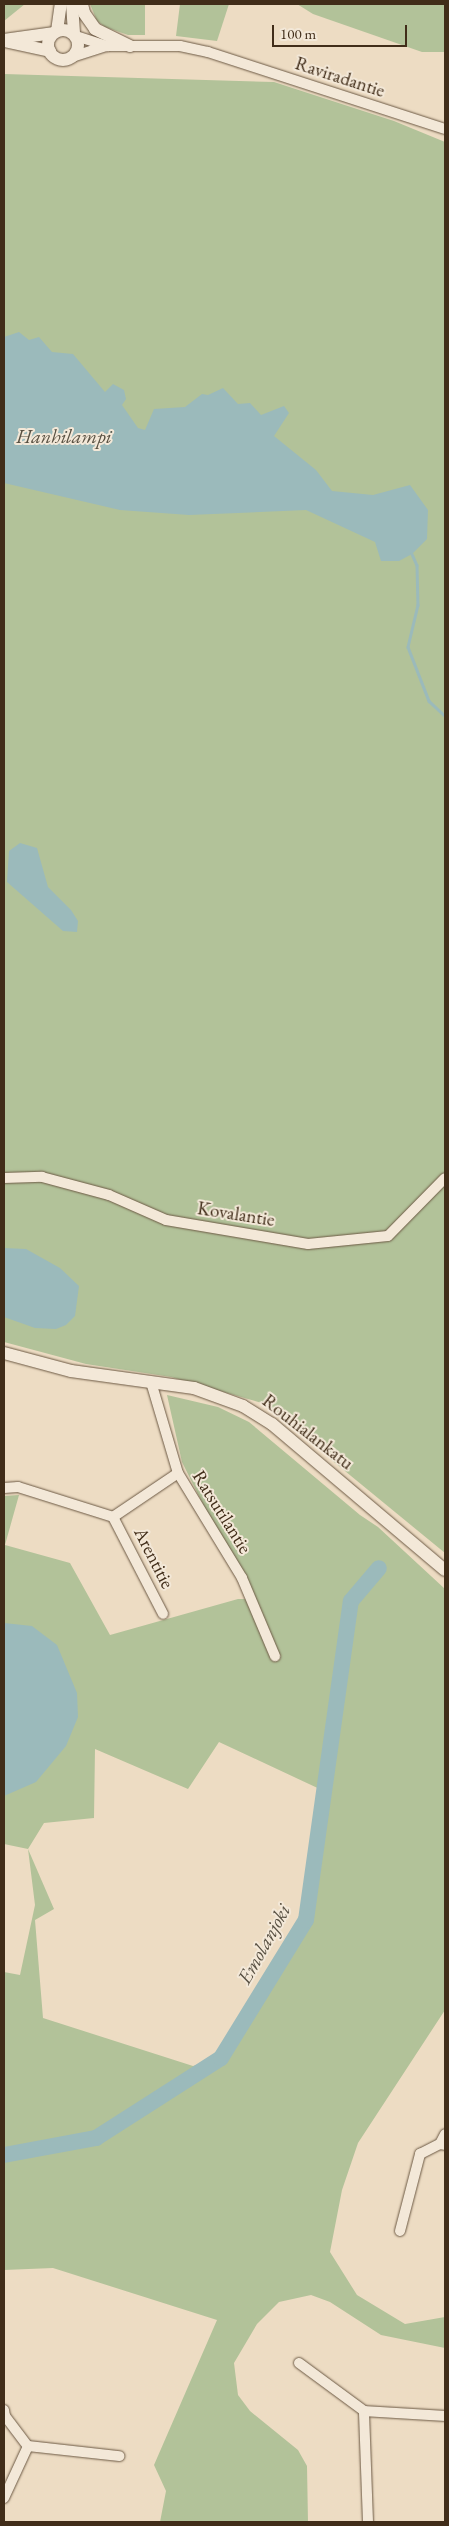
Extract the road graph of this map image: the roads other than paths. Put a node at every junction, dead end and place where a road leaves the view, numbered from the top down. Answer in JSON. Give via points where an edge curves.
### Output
{"nodes":[{"id":1,"x":60,"y":4,"type":"edge"},
{"id":2,"x":72,"y":4,"type":"edge"},
{"id":3,"x":82,"y":4,"type":"edge"},
{"id":4,"x":55,"y":32,"type":"junction"},
{"id":5,"x":75,"y":35,"type":"junction"},
{"id":6,"x":4,"y":41,"type":"edge"},
{"id":7,"x":107,"y":46,"type":"junction"},
{"id":8,"x":130,"y":46,"type":"junction"},
{"id":9,"x":50,"y":51,"type":"junction"},
{"id":10,"x":72,"y":56,"type":"junction"},
{"id":11,"x":445,"y":129,"type":"edge"},
{"id":12,"x":4,"y":1178,"type":"edge"},
{"id":13,"x":445,"y":1178,"type":"edge"},
{"id":14,"x":4,"y":1353,"type":"edge"},
{"id":15,"x":151,"y":1382,"type":"junction"},
{"id":16,"x":178,"y":1473,"type":"junction"},
{"id":17,"x":4,"y":1488,"type":"edge"},
{"id":18,"x":113,"y":1517,"type":"junction"},
{"id":19,"x":445,"y":1570,"type":"edge"},
{"id":20,"x":163,"y":1614,"type":"dead end"},
{"id":21,"x":275,"y":1656,"type":"dead end"},
{"id":22,"x":444,"y":2141,"type":"edge"},
{"id":23,"x":400,"y":2230,"type":"dead end"},
{"id":24,"x":299,"y":2363,"type":"dead end"},
{"id":25,"x":4,"y":2410,"type":"edge"},
{"id":26,"x":364,"y":2411,"type":"junction"},
{"id":27,"x":445,"y":2416,"type":"edge"},
{"id":28,"x":28,"y":2446,"type":"junction"},
{"id":29,"x":119,"y":2456,"type":"dead end"},
{"id":30,"x":4,"y":2498,"type":"edge"},
{"id":31,"x":368,"y":2522,"type":"edge"}],
"edges":[{"from":1,"to":4,"type":"street"},
{"from":2,"to":5,"type":"street"},
{"from":3,"to":8,"type":"street","via":[[95,29]]},
{"from":4,"to":5,"type":"street","via":[[66,30]]},
{"from":4,"to":6,"type":"street"},
{"from":4,"to":9,"type":"street","via":[[50,38]]},
{"from":5,"to":7,"type":"street","name":"Raviradantie"},
{"from":5,"to":10,"type":"street","via":[[78,45]]},
{"from":6,"to":9,"type":"street"},
{"from":7,"to":8,"type":"street","name":"Raviradantie"},
{"from":7,"to":10,"type":"street","name":"Raviradantie"},
{"from":8,"to":11,"type":"street","name":"Raviradantie","via":[[180,46],[208,52]]},
{"from":9,"to":10,"type":"street","via":[[57,58]]},
{"from":12,"to":13,"type":"street","name":"Kovalantie","via":[[42,1177],[109,1195],[166,1220],[308,1244],[388,1236]]},
{"from":14,"to":15,"type":"street","name":"Rouhialankatu","via":[[71,1371]]},
{"from":15,"to":16,"type":"street","name":"Ratsutilantie"},
{"from":15,"to":19,"type":"street","name":"Rouhialankatu","via":[[223,1396],[257,1414]]},
{"from":16,"to":18,"type":"street"},
{"from":16,"to":21,"type":"street","name":"Ratsutilantie","via":[[242,1578]]},
{"from":17,"to":18,"type":"street","via":[[18,1487]]},
{"from":18,"to":20,"type":"street","name":"Arentitie"},
{"from":22,"to":23,"type":"street","via":[[420,2154]]},
{"from":24,"to":26,"type":"street"},
{"from":25,"to":28,"type":"street"},
{"from":26,"to":27,"type":"street"},
{"from":26,"to":31,"type":"street"},
{"from":28,"to":29,"type":"street"},
{"from":28,"to":30,"type":"street"}]}
